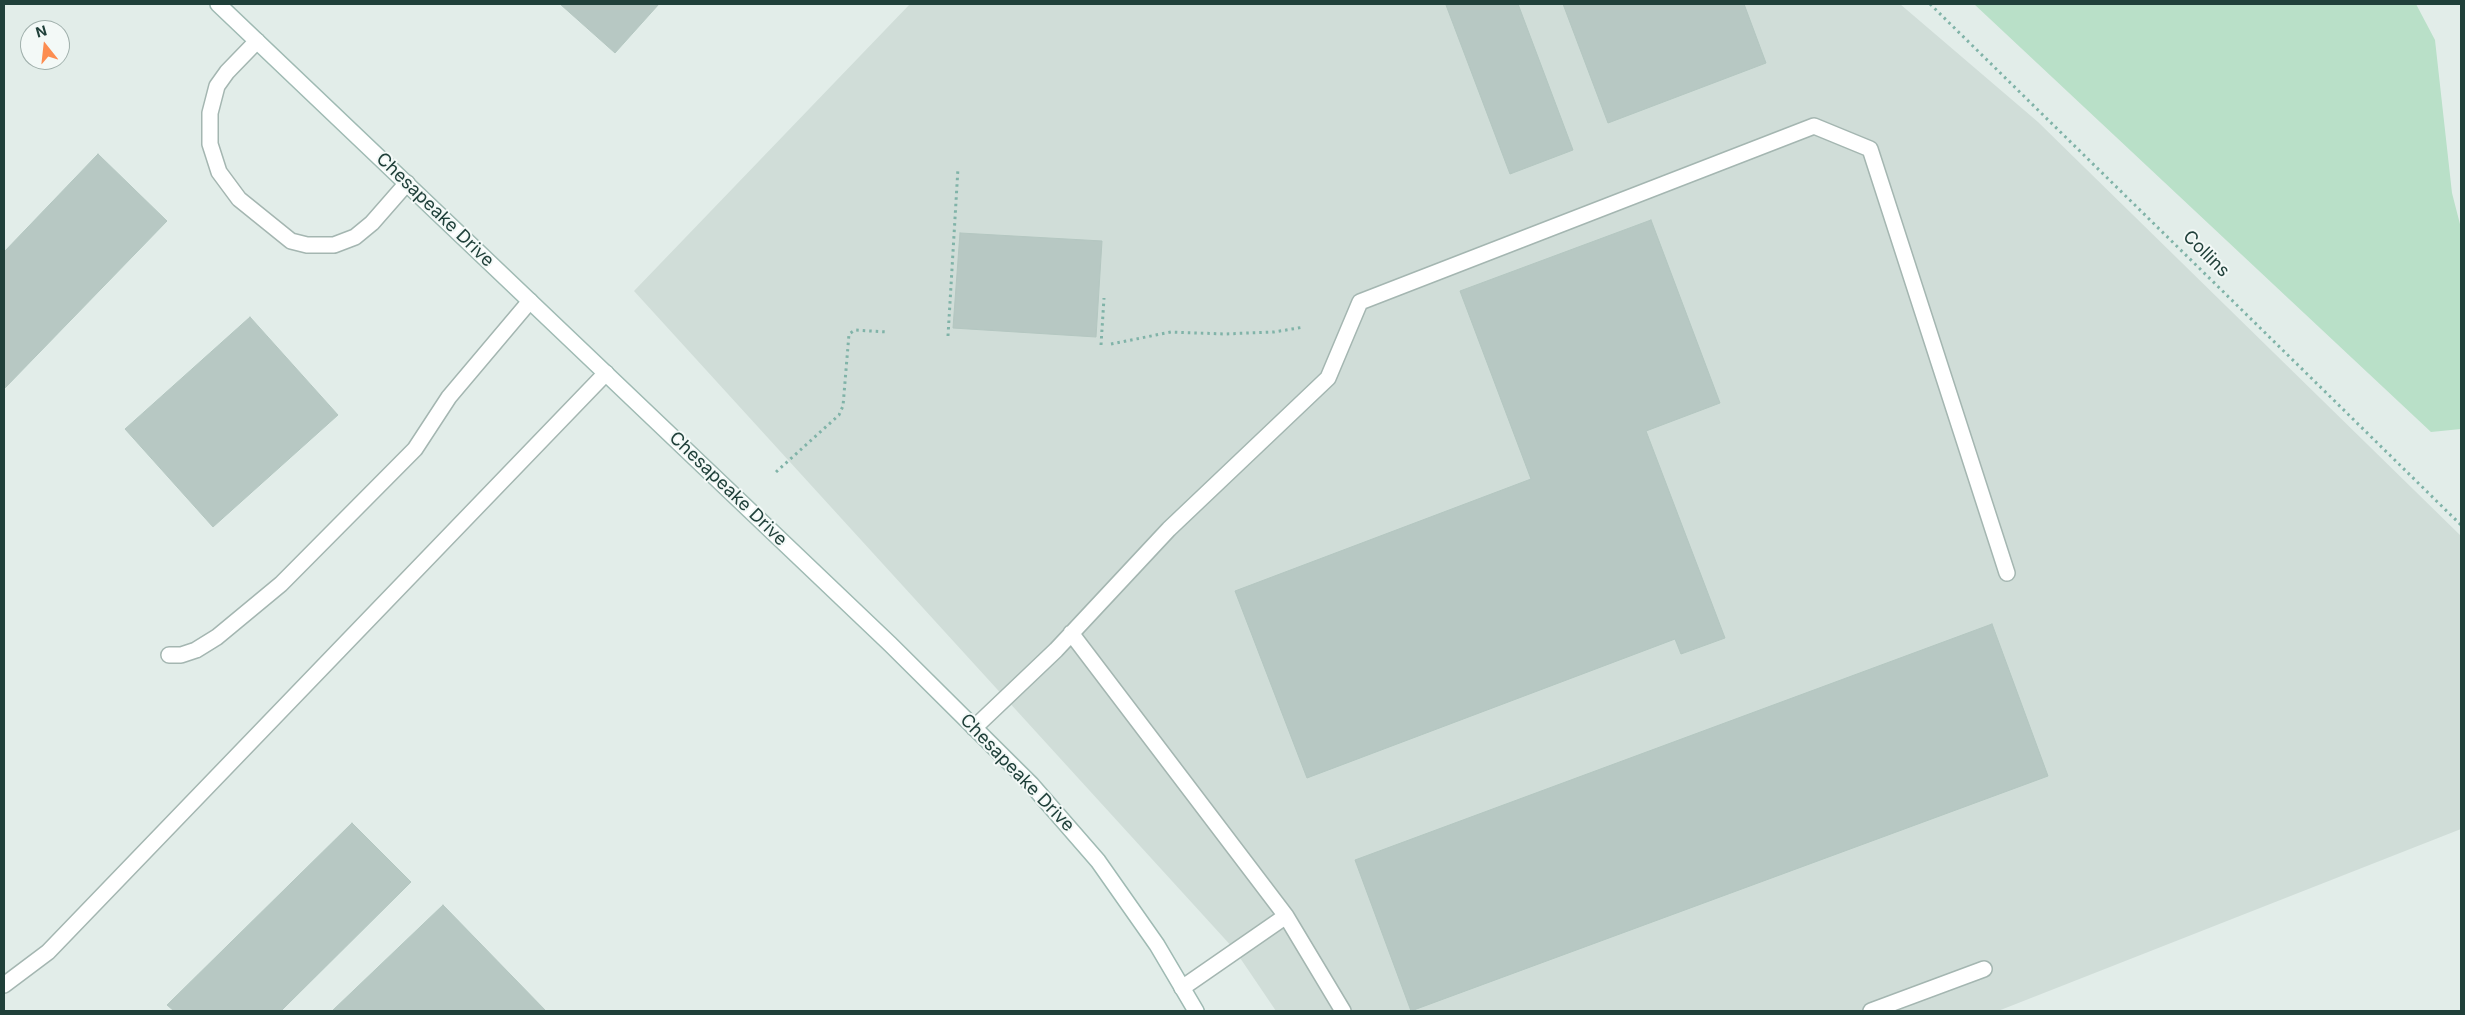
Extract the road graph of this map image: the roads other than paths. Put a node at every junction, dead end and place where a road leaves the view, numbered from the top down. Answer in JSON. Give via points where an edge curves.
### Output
{"nodes":[{"id":1,"x":218,"y":4,"type":"edge"},
{"id":2,"x":257,"y":41,"type":"junction"},
{"id":3,"x":407,"y":183,"type":"junction"},
{"id":4,"x":530,"y":301,"type":"junction"},
{"id":5,"x":606,"y":373,"type":"junction"},
{"id":6,"x":2007,"y":573,"type":"dead end"},
{"id":7,"x":1071,"y":633,"type":"junction"},
{"id":8,"x":169,"y":655,"type":"dead end"},
{"id":9,"x":974,"y":728,"type":"junction"},
{"id":10,"x":1286,"y":916,"type":"junction"},
{"id":11,"x":1984,"y":969,"type":"dead end"},
{"id":12,"x":4,"y":985,"type":"edge"},
{"id":13,"x":1182,"y":988,"type":"junction"},
{"id":14,"x":1196,"y":1011,"type":"edge"},
{"id":15,"x":1344,"y":1011,"type":"edge"},
{"id":16,"x":1871,"y":1011,"type":"edge"}],
"edges":[{"from":1,"to":2,"type":"street","name":"Chesapeake Drive"},
{"from":2,"to":3,"type":"street","name":"Chesapeake Drive"},
{"from":2,"to":3,"type":"street","via":[[217,86],[210,114],[210,144],[219,172],[239,199],[291,241],[307,245],[334,245],[355,237],[372,223]]},
{"from":3,"to":4,"type":"street","name":"Chesapeake Drive"},
{"from":4,"to":5,"type":"street","name":"Chesapeake Drive"},
{"from":4,"to":8,"type":"street","via":[[449,397],[415,449],[281,584],[217,637],[196,650]]},
{"from":5,"to":9,"type":"street","name":"Chesapeake Drive"},
{"from":5,"to":12,"type":"street","via":[[48,952]]},
{"from":6,"to":7,"type":"street","via":[[1870,149],[1814,126],[1360,302],[1328,378],[1169,529]]},
{"from":7,"to":9,"type":"street"},
{"from":7,"to":10,"type":"street"},
{"from":9,"to":13,"type":"street","name":"Chesapeake Drive","via":[[1054,809],[1098,861],[1157,945]]},
{"from":10,"to":13,"type":"street"},
{"from":10,"to":15,"type":"street"},
{"from":11,"to":16,"type":"street"},
{"from":13,"to":14,"type":"street","name":"Chesapeake Drive"}]}
